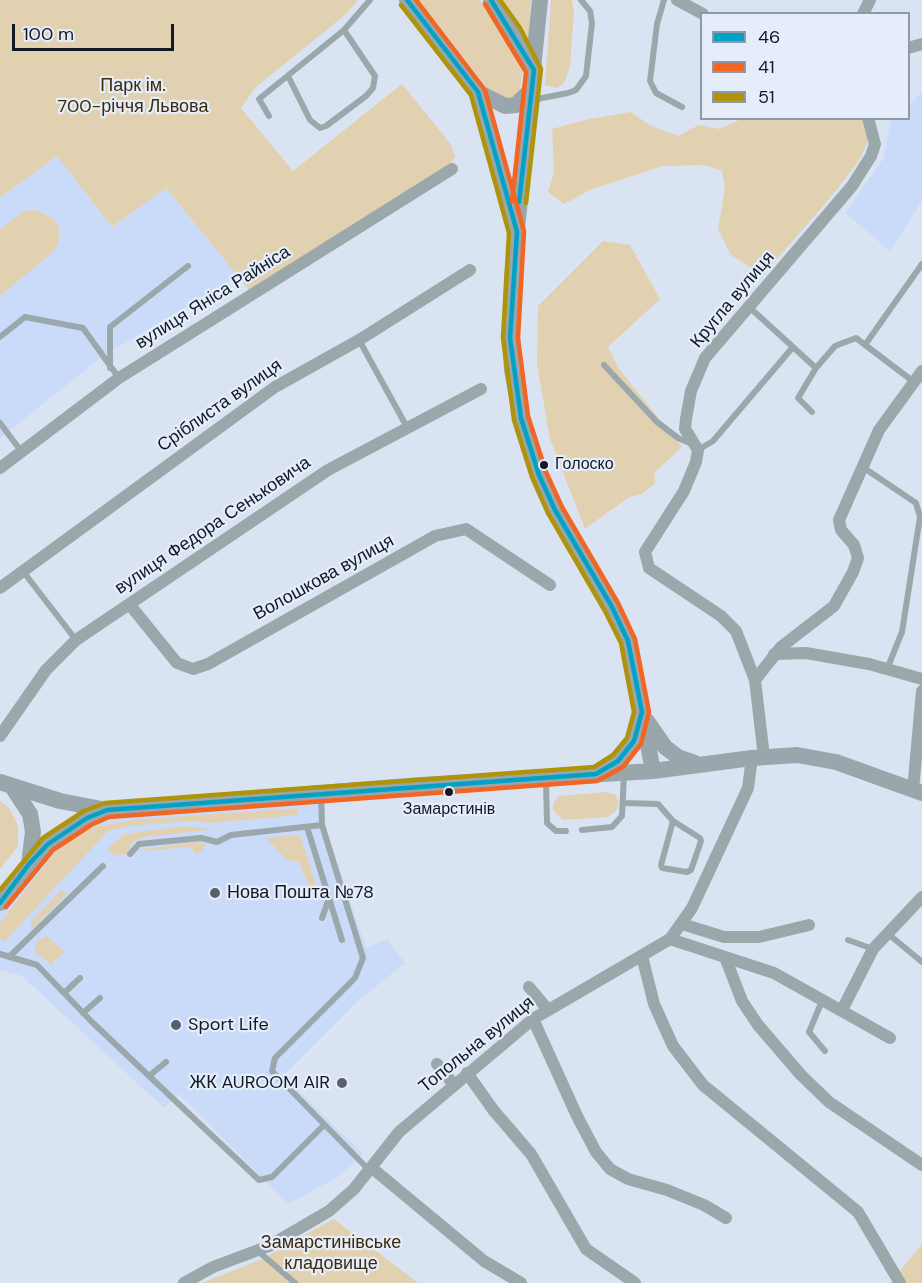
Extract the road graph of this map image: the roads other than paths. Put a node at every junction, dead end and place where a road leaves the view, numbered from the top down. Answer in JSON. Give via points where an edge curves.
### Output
{"nodes":[{"id":1,"x":370,"y":0,"type":"edge"},
{"id":2,"x":407,"y":0,"type":"edge"},
{"id":3,"x":491,"y":0,"type":"edge"},
{"id":4,"x":540,"y":0,"type":"edge"},
{"id":5,"x":581,"y":0,"type":"edge"},
{"id":6,"x":664,"y":0,"type":"edge"},
{"id":7,"x":677,"y":0,"type":"edge"},
{"id":8,"x":700,"y":12,"type":"edge"},
{"id":9,"x":344,"y":30,"type":"junction"},
{"id":10,"x":534,"y":70,"type":"junction"},
{"id":11,"x":288,"y":76,"type":"junction"},
{"id":12,"x":478,"y":92,"type":"junction"},
{"id":13,"x":531,"y":95,"type":"junction"},
{"id":14,"x":681,"y":107,"type":"dead end"},
{"id":15,"x":269,"y":116,"type":"dead end"},
{"id":16,"x":869,"y":120,"type":"edge"},
{"id":17,"x":452,"y":169,"type":"dead end"},
{"id":18,"x":517,"y":232,"type":"junction"},
{"id":19,"x":922,"y":264,"type":"edge"},
{"id":20,"x":188,"y":266,"type":"dead end"},
{"id":21,"x":470,"y":270,"type":"dead end"},
{"id":22,"x":748,"y":306,"type":"junction"},
{"id":23,"x":0,"y":337,"type":"edge"},
{"id":24,"x":359,"y":340,"type":"junction"},
{"id":25,"x":865,"y":345,"type":"junction"},
{"id":26,"x":794,"y":347,"type":"junction"},
{"id":27,"x":604,"y":365,"type":"dead end"},
{"id":28,"x":816,"y":368,"type":"junction"},
{"id":29,"x":922,"y":371,"type":"edge"},
{"id":30,"x":115,"y":373,"type":"junction"},
{"id":31,"x":914,"y":382,"type":"junction"},
{"id":32,"x":481,"y":389,"type":"dead end"},
{"id":33,"x":812,"y":412,"type":"dead end"},
{"id":34,"x":0,"y":423,"type":"edge"},
{"id":35,"x":408,"y":429,"type":"junction"},
{"id":36,"x":695,"y":447,"type":"junction"},
{"id":37,"x":21,"y":451,"type":"junction"},
{"id":38,"x":0,"y":468,"type":"edge"},
{"id":39,"x":864,"y":468,"type":"junction"},
{"id":40,"x":21,"y":570,"type":"junction"},
{"id":41,"x":550,"y":585,"type":"dead end"},
{"id":42,"x":0,"y":588,"type":"edge"},
{"id":43,"x":130,"y":605,"type":"junction"},
{"id":44,"x":76,"y":640,"type":"junction"},
{"id":45,"x":774,"y":654,"type":"junction"},
{"id":46,"x":887,"y":669,"type":"junction"},
{"id":47,"x":922,"y":679,"type":"edge"},
{"id":48,"x":754,"y":680,"type":"junction"},
{"id":49,"x":922,"y":691,"type":"edge"},
{"id":50,"x":642,"y":712,"type":"junction"},
{"id":51,"x":0,"y":736,"type":"edge"},
{"id":52,"x":758,"y":757,"type":"junction"},
{"id":53,"x":699,"y":765,"type":"junction"},
{"id":54,"x":653,"y":771,"type":"junction"},
{"id":55,"x":624,"y":772,"type":"junction"},
{"id":56,"x":596,"y":774,"type":"junction"},
{"id":57,"x":546,"y":777,"type":"junction"},
{"id":58,"x":7,"y":785,"type":"edge"},
{"id":59,"x":918,"y":792,"type":"edge"},
{"id":60,"x":321,"y":793,"type":"junction"},
{"id":61,"x":624,"y":803,"type":"junction"},
{"id":62,"x":107,"y":810,"type":"junction"},
{"id":63,"x":673,"y":821,"type":"junction"},
{"id":64,"x":322,"y":825,"type":"junction"},
{"id":65,"x":307,"y":827,"type":"junction"},
{"id":66,"x":582,"y":830,"type":"dead end"},
{"id":67,"x":566,"y":831,"type":"dead end"},
{"id":68,"x":130,"y":854,"type":"dead end"},
{"id":69,"x":29,"y":864,"type":"junction"},
{"id":70,"x":103,"y":866,"type":"dead end"},
{"id":71,"x":922,"y":897,"type":"edge"},
{"id":72,"x":329,"y":900,"type":"junction"},
{"id":73,"x":0,"y":903,"type":"edge"},
{"id":74,"x":322,"y":918,"type":"dead end"},
{"id":75,"x":682,"y":924,"type":"junction"},
{"id":76,"x":809,"y":925,"type":"dead end"},
{"id":77,"x":886,"y":933,"type":"junction"},
{"id":78,"x":670,"y":939,"type":"junction"},
{"id":79,"x":342,"y":940,"type":"dead end"},
{"id":80,"x":848,"y":940,"type":"dead end"},
{"id":81,"x":873,"y":949,"type":"junction"},
{"id":82,"x":0,"y":954,"type":"edge"},
{"id":83,"x":642,"y":956,"type":"junction"},
{"id":84,"x":9,"y":957,"type":"junction"},
{"id":85,"x":724,"y":957,"type":"junction"},
{"id":86,"x":922,"y":962,"type":"edge"},
{"id":87,"x":80,"y":978,"type":"dead end"},
{"id":88,"x":529,"y":987,"type":"dead end"},
{"id":89,"x":64,"y":993,"type":"junction"},
{"id":90,"x":100,"y":998,"type":"dead end"},
{"id":91,"x":822,"y":1000,"type":"junction"},
{"id":92,"x":548,"y":1010,"type":"junction"},
{"id":93,"x":842,"y":1010,"type":"junction"},
{"id":94,"x":83,"y":1013,"type":"junction"},
{"id":95,"x":533,"y":1019,"type":"junction"},
{"id":96,"x":890,"y":1038,"type":"dead end"},
{"id":97,"x":825,"y":1051,"type":"dead end"},
{"id":98,"x":166,"y":1062,"type":"dead end"},
{"id":99,"x":437,"y":1064,"type":"dead end"},
{"id":100,"x":467,"y":1073,"type":"junction"},
{"id":101,"x":149,"y":1076,"type":"junction"},
{"id":102,"x":453,"y":1085,"type":"junction"},
{"id":103,"x":323,"y":1126,"type":"junction"},
{"id":104,"x":922,"y":1165,"type":"edge"},
{"id":105,"x":371,"y":1169,"type":"junction"},
{"id":106,"x":726,"y":1218,"type":"dead end"},
{"id":107,"x":258,"y":1251,"type":"junction"},
{"id":108,"x":184,"y":1283,"type":"edge"},
{"id":109,"x":295,"y":1283,"type":"edge"},
{"id":110,"x":521,"y":1283,"type":"edge"},
{"id":111,"x":635,"y":1283,"type":"edge"},
{"id":112,"x":900,"y":1283,"type":"edge"}],
"edges":[{"from":1,"to":9,"type":"lane"},
{"from":2,"to":12,"type":"main road"},
{"from":3,"to":10,"type":"main road"},
{"from":4,"to":10,"type":"main road"},
{"from":5,"to":13,"type":"lane","via":[[590,11],[592,23],[586,76],[576,90],[568,93]]},
{"from":6,"to":14,"type":"lane","via":[[650,81],[656,93]]},
{"from":7,"to":8,"type":"street"},
{"from":9,"to":11,"type":"lane"},
{"from":9,"to":11,"type":"lane","via":[[373,72],[375,84],[366,96],[320,128],[310,120]]},
{"from":10,"to":13,"type":"main road"},
{"from":11,"to":15,"type":"lane","via":[[259,99]]},
{"from":12,"to":13,"type":"main road","via":[[505,106],[516,105]]},
{"from":12,"to":18,"type":"main road"},
{"from":13,"to":18,"type":"main road"},
{"from":16,"to":22,"type":"street","name":"Кругла вулиця","via":[[875,136],[871,156],[852,186]]},
{"from":17,"to":30,"type":"street","name":"вулиця Яніса Райніса"},
{"from":18,"to":50,"type":"main road","via":[[510,338],[521,418],[555,510],[628,640]]},
{"from":19,"to":25,"type":"lane"},
{"from":20,"to":30,"type":"lane","via":[[110,327]]},
{"from":21,"to":24,"type":"street","name":"Сріблиста вулиця"},
{"from":22,"to":26,"type":"lane"},
{"from":22,"to":36,"type":"street","name":"Кругла вулиця","via":[[705,358],[691,391],[685,429]]},
{"from":23,"to":30,"type":"lane","via":[[26,317],[83,328]]},
{"from":24,"to":35,"type":"lane"},
{"from":24,"to":40,"type":"street","name":"Сріблиста вулиця","via":[[275,387]]},
{"from":25,"to":28,"type":"lane","via":[[855,338],[835,346]]},
{"from":25,"to":31,"type":"lane"},
{"from":26,"to":28,"type":"lane"},
{"from":26,"to":36,"type":"lane","via":[[720,434],[707,446]]},
{"from":27,"to":36,"type":"lane","via":[[657,422]]},
{"from":28,"to":33,"type":"lane","via":[[798,398]]},
{"from":29,"to":31,"type":"street"},
{"from":30,"to":37,"type":"street","name":"вулиця Яніса Райніса"},
{"from":31,"to":39,"type":"street","via":[[879,429]]},
{"from":32,"to":35,"type":"street","name":"вулиця Федора Сеньковича"},
{"from":34,"to":37,"type":"lane"},
{"from":35,"to":43,"type":"street","name":"вулиця Федора Сеньковича","via":[[328,470]]},
{"from":36,"to":48,"type":"street","name":"Кругла вулиця","via":[[696,462],[684,490],[645,552],[646,563],[722,616],[736,631]]},
{"from":37,"to":38,"type":"street","name":"вулиця Яніса Райніса"},
{"from":39,"to":45,"type":"street","via":[[839,520],[858,558],[853,572],[834,606]]},
{"from":39,"to":46,"type":"lane","via":[[916,503],[920,517],[902,632]]},
{"from":40,"to":42,"type":"street","name":"Сріблиста вулиця"},
{"from":40,"to":44,"type":"lane"},
{"from":41,"to":43,"type":"street","name":"Волошкова вулиця","via":[[466,529],[435,536],[193,669],[177,663]]},
{"from":43,"to":44,"type":"street","name":"вулиця Федора Сеньковича"},
{"from":44,"to":51,"type":"street","name":"вулиця Федора Сеньковича","via":[[46,670]]},
{"from":45,"to":46,"type":"street","via":[[806,653]]},
{"from":45,"to":48,"type":"street"},
{"from":46,"to":47,"type":"street"},
{"from":48,"to":52,"type":"street","name":"Кругла вулиця"},
{"from":49,"to":59,"type":"street"},
{"from":50,"to":53,"type":"main road","via":[[665,747]]},
{"from":50,"to":54,"type":"main road"},
{"from":50,"to":56,"type":"main road","via":[[634,741],[618,761]]},
{"from":52,"to":53,"type":"main road"},
{"from":52,"to":59,"type":"main road","via":[[818,758]]},
{"from":52,"to":75,"type":"street","name":"Топольна вулиця","via":[[748,788]]},
{"from":53,"to":54,"type":"main road"},
{"from":54,"to":55,"type":"main road"},
{"from":55,"to":56,"type":"main road"},
{"from":55,"to":61,"type":"lane"},
{"from":56,"to":57,"type":"main road"},
{"from":57,"to":60,"type":"main road"},
{"from":57,"to":67,"type":"lane","via":[[548,823],[556,831]]},
{"from":58,"to":62,"type":"main road"},
{"from":58,"to":69,"type":"main road","via":[[30,814],[33,832]]},
{"from":60,"to":62,"type":"main road"},
{"from":60,"to":64,"type":"lane"},
{"from":61,"to":63,"type":"lane","via":[[658,804]]},
{"from":61,"to":66,"type":"lane","via":[[622,816],[612,827]]},
{"from":62,"to":69,"type":"main road","via":[[69,828]]},
{"from":63,"to":63,"type":"lane","via":[[701,841],[687,872],[660,865]]},
{"from":64,"to":65,"type":"lane"},
{"from":64,"to":103,"type":"lane","via":[[363,958],[355,978],[272,1064],[275,1076]]},
{"from":65,"to":68,"type":"lane","via":[[231,835],[217,842],[201,838],[139,844]]},
{"from":65,"to":72,"type":"lane"},
{"from":69,"to":73,"type":"main road"},
{"from":70,"to":84,"type":"lane"},
{"from":71,"to":77,"type":"street"},
{"from":72,"to":74,"type":"lane"},
{"from":72,"to":79,"type":"lane"},
{"from":75,"to":76,"type":"street","via":[[724,937],[759,937]]},
{"from":75,"to":78,"type":"street","name":"Топольна вулиця"},
{"from":77,"to":81,"type":"street"},
{"from":77,"to":86,"type":"lane"},
{"from":78,"to":83,"type":"street","name":"Топольна вулиця"},
{"from":78,"to":85,"type":"street"},
{"from":80,"to":81,"type":"lane"},
{"from":81,"to":93,"type":"street"},
{"from":82,"to":84,"type":"lane"},
{"from":83,"to":92,"type":"street","name":"Топольна вулиця"},
{"from":83,"to":112,"type":"street","via":[[654,1004],[673,1046],[708,1092],[858,1212]]},
{"from":84,"to":89,"type":"lane","via":[[37,965]]},
{"from":85,"to":91,"type":"street","via":[[774,973]]},
{"from":85,"to":104,"type":"street","via":[[742,1001],[801,1075],[829,1102]]},
{"from":87,"to":89,"type":"lane"},
{"from":88,"to":92,"type":"street"},
{"from":89,"to":94,"type":"lane"},
{"from":90,"to":94,"type":"lane"},
{"from":91,"to":93,"type":"street"},
{"from":91,"to":97,"type":"lane","via":[[809,1032]]},
{"from":92,"to":95,"type":"street","name":"Топольна вулиця"},
{"from":93,"to":96,"type":"street"},
{"from":94,"to":101,"type":"lane"},
{"from":95,"to":100,"type":"street","name":"Топольна вулиця"},
{"from":95,"to":106,"type":"street","via":[[577,1116],[610,1169],[704,1205]]},
{"from":98,"to":101,"type":"lane"},
{"from":99,"to":102,"type":"street"},
{"from":100,"to":102,"type":"street","name":"Топольна вулиця"},
{"from":100,"to":111,"type":"street","via":[[531,1154],[586,1249]]},
{"from":101,"to":103,"type":"lane","via":[[259,1180],[272,1177]]},
{"from":102,"to":105,"type":"street","name":"Топольна вулиця","via":[[399,1132]]},
{"from":103,"to":105,"type":"lane"},
{"from":105,"to":107,"type":"street","name":"Топольна вулиця","via":[[329,1211]]},
{"from":105,"to":110,"type":"street","via":[[484,1261]]},
{"from":107,"to":108,"type":"street","name":"Топольна вулиця","via":[[213,1267]]},
{"from":107,"to":109,"type":"lane"}]}
